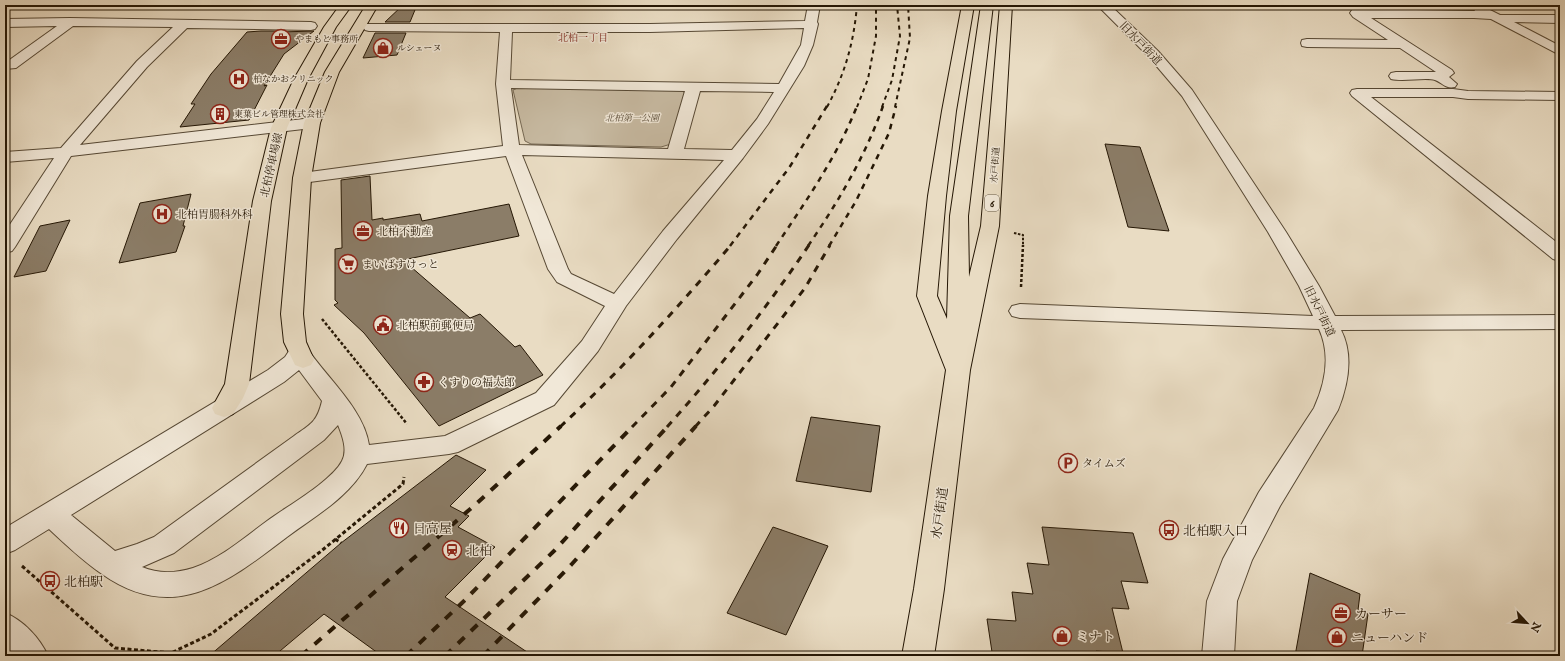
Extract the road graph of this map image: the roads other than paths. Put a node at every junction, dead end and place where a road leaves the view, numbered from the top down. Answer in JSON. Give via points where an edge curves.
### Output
{"nodes":[{"id":1,"x":346,"y":5,"type":"edge"},
{"id":2,"x":372,"y":5,"type":"edge"},
{"id":3,"x":968,"y":5,"type":"edge"},
{"id":4,"x":987,"y":5,"type":"edge"},
{"id":5,"x":1006,"y":5,"type":"edge"},
{"id":6,"x":1103,"y":5,"type":"edge"},
{"id":7,"x":1473,"y":5,"type":"edge"},
{"id":8,"x":813,"y":15,"type":"edge"},
{"id":9,"x":1496,"y":17,"type":"junction"},
{"id":10,"x":1560,"y":19,"type":"edge"},
{"id":11,"x":70,"y":22,"type":"junction"},
{"id":12,"x":5,"y":23,"type":"edge"},
{"id":13,"x":184,"y":24,"type":"junction"},
{"id":14,"x":311,"y":26,"type":"dead end"},
{"id":15,"x":369,"y":27,"type":"dead end"},
{"id":16,"x":506,"y":28,"type":"junction"},
{"id":17,"x":1307,"y":43,"type":"dead end"},
{"id":18,"x":1402,"y":44,"type":"junction"},
{"id":19,"x":1560,"y":51,"type":"edge"},
{"id":20,"x":7,"y":67,"type":"edge"},
{"id":21,"x":1396,"y":76,"type":"dead end"},
{"id":22,"x":1438,"y":76,"type":"junction"},
{"id":23,"x":503,"y":84,"type":"junction"},
{"id":24,"x":694,"y":86,"type":"junction"},
{"id":25,"x":782,"y":88,"type":"junction"},
{"id":26,"x":1468,"y":95,"type":"junction"},
{"id":27,"x":1560,"y":96,"type":"edge"},
{"id":28,"x":312,"y":123,"type":"junction"},
{"id":29,"x":279,"y":128,"type":"junction"},
{"id":30,"x":512,"y":150,"type":"junction"},
{"id":31,"x":66,"y":152,"type":"junction"},
{"id":32,"x":674,"y":153,"type":"junction"},
{"id":33,"x":737,"y":155,"type":"junction"},
{"id":34,"x":5,"y":157,"type":"edge"},
{"id":35,"x":302,"y":178,"type":"junction"},
{"id":36,"x":5,"y":247,"type":"edge"},
{"id":37,"x":1560,"y":255,"type":"edge"},
{"id":38,"x":617,"y":304,"type":"junction"},
{"id":39,"x":1020,"y":311,"type":"dead end"},
{"id":40,"x":1560,"y":322,"type":"edge"},
{"id":41,"x":1327,"y":323,"type":"junction"},
{"id":42,"x":301,"y":356,"type":"junction"},
{"id":43,"x":958,"y":370,"type":"junction"},
{"id":44,"x":334,"y":401,"type":"junction"},
{"id":45,"x":224,"y":408,"type":"junction"},
{"id":46,"x":357,"y":456,"type":"junction"},
{"id":47,"x":50,"y":514,"type":"junction"},
{"id":48,"x":9,"y":535,"type":"edge"},
{"id":49,"x":111,"y":565,"type":"junction"},
{"id":50,"x":5,"y":627,"type":"edge"},
{"id":51,"x":32,"y":656,"type":"edge"},
{"id":52,"x":918,"y":656,"type":"edge"},
{"id":53,"x":1218,"y":656,"type":"edge"}],
"edges":[{"from":1,"to":29,"type":"main road","name":"北柏停車場線","via":[[330,27],[301,79]]},
{"from":2,"to":28,"type":"main road","via":[[332,72]]},
{"from":3,"to":43,"type":"main road","via":[[937,196],[927,296]]},
{"from":4,"to":43,"type":"main road","name":"水戸街道","number":"6","via":[[959,216]]},
{"from":5,"to":43,"type":"main road","name":"水戸街道","number":"6","via":[[990,226]]},
{"from":6,"to":41,"type":"street","name":"旧水戸街道","via":[[1186,90],[1277,232],[1309,286]]},
{"from":7,"to":9,"type":"street"},
{"from":8,"to":16,"type":"street","via":[[650,28]]},
{"from":8,"to":25,"type":"street","via":[[807,45]]},
{"from":9,"to":10,"type":"street"},
{"from":9,"to":18,"type":"street","via":[[1474,14],[1354,12]]},
{"from":9,"to":19,"type":"street"},
{"from":11,"to":12,"type":"street"},
{"from":11,"to":13,"type":"street"},
{"from":11,"to":20,"type":"street"},
{"from":13,"to":14,"type":"street"},
{"from":13,"to":31,"type":"street","via":[[142,64]]},
{"from":15,"to":16,"type":"street"},
{"from":16,"to":23,"type":"street"},
{"from":17,"to":18,"type":"street"},
{"from":18,"to":22,"type":"street","via":[[1447,73]]},
{"from":21,"to":22,"type":"street"},
{"from":22,"to":26,"type":"street"},
{"from":23,"to":24,"type":"street"},
{"from":23,"to":30,"type":"street"},
{"from":24,"to":25,"type":"street"},
{"from":24,"to":32,"type":"street"},
{"from":25,"to":33,"type":"street","via":[[763,121]]},
{"from":26,"to":27,"type":"street"},
{"from":26,"to":37,"type":"street","via":[[1357,93]]},
{"from":28,"to":29,"type":"street"},
{"from":28,"to":35,"type":"main road"},
{"from":29,"to":31,"type":"street"},
{"from":29,"to":45,"type":"main road","name":"北柏停車場線","via":[[262,201],[237,384]]},
{"from":30,"to":32,"type":"street"},
{"from":30,"to":35,"type":"street"},
{"from":30,"to":38,"type":"street","via":[[558,269],[564,278]]},
{"from":31,"to":34,"type":"street"},
{"from":31,"to":36,"type":"street"},
{"from":32,"to":33,"type":"street"},
{"from":33,"to":38,"type":"street","via":[[670,235]]},
{"from":35,"to":42,"type":"main road","via":[[292,314],[294,335]]},
{"from":38,"to":46,"type":"street","via":[[590,346],[545,399],[449,445]]},
{"from":39,"to":41,"type":"street"},
{"from":40,"to":41,"type":"street"},
{"from":41,"to":53,"type":"street","name":"旧水戸街道","via":[[1334,337],[1337,354],[1333,393],[1326,410],[1269,500],[1238,559],[1222,601]]},
{"from":42,"to":44,"type":"street"},
{"from":42,"to":45,"type":"street","via":[[286,369]]},
{"from":43,"to":52,"type":"main road","name":"水戸街道","number":"6"},
{"from":44,"to":46,"type":"street","via":[[356,435]]},
{"from":44,"to":49,"type":"street","via":[[332,414],[324,426],[297,448],[164,545]]},
{"from":45,"to":47,"type":"street"},
{"from":46,"to":49,"type":"street","via":[[350,471],[340,482],[225,567],[191,582],[166,586],[140,581]]},
{"from":47,"to":48,"type":"street"},
{"from":47,"to":49,"type":"street"},
{"from":50,"to":51,"type":"street"}]}
